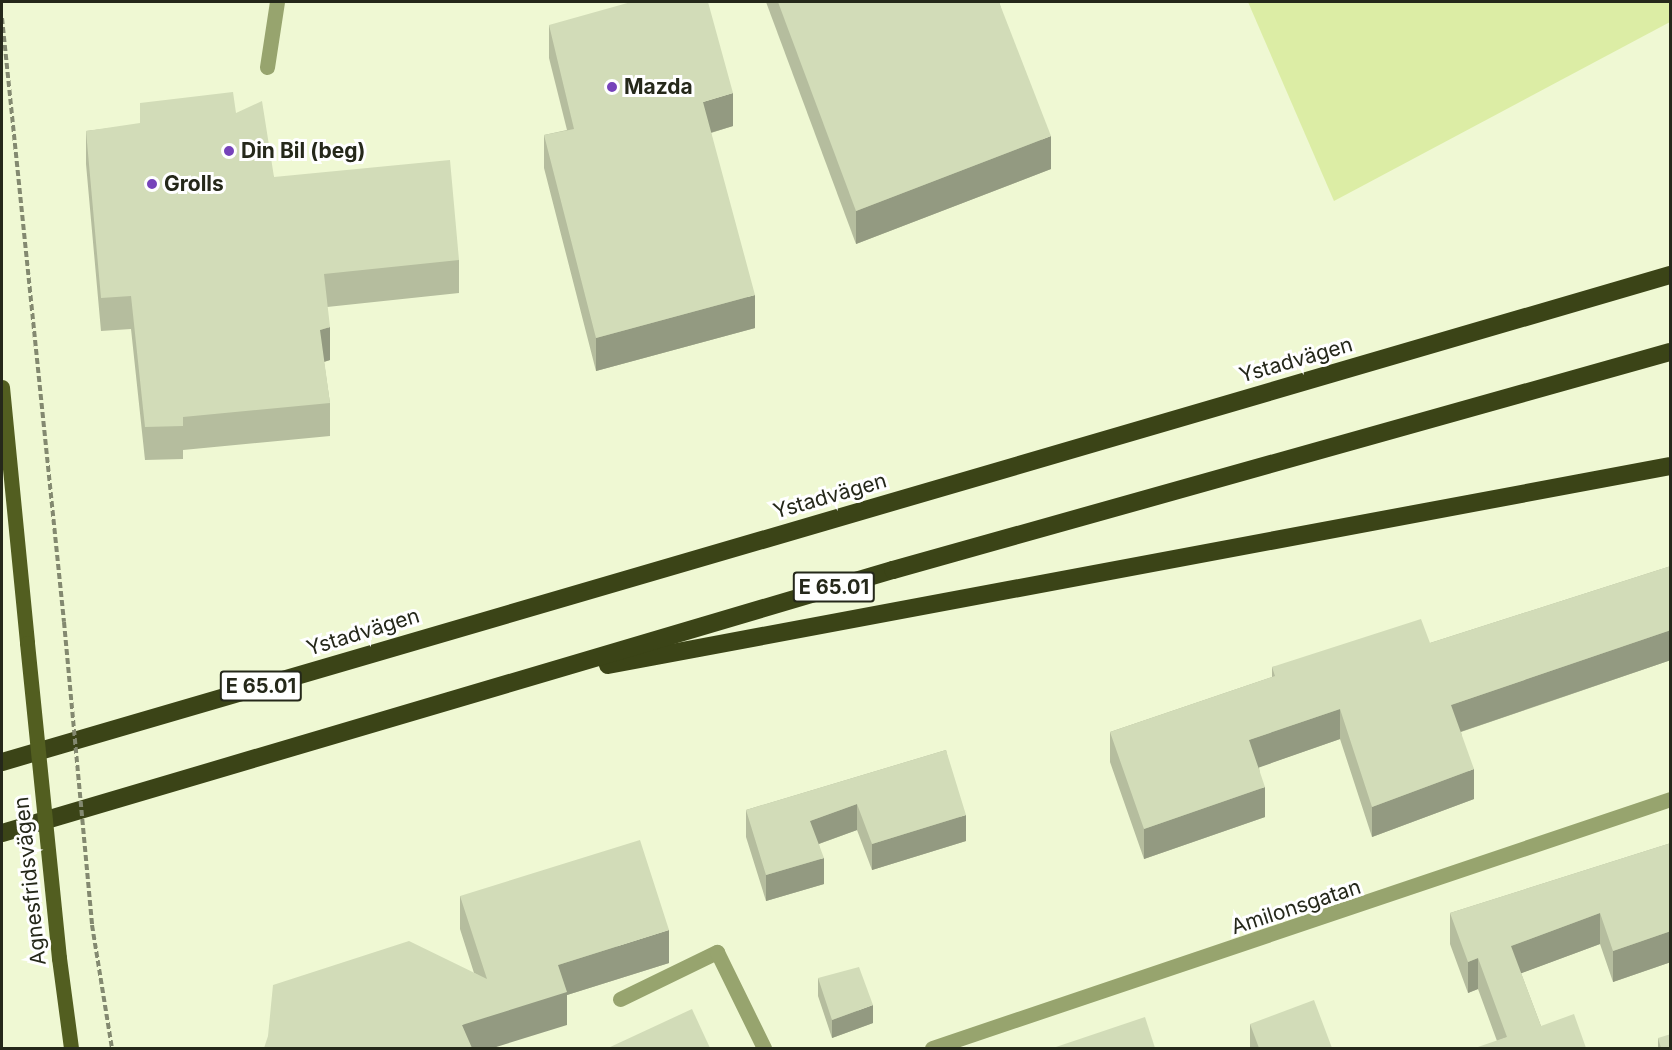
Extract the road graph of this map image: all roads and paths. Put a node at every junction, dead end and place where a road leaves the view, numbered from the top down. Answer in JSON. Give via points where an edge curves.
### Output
{"nodes":[{"id":1,"x":277,"y":2,"type":"edge"},
{"id":2,"x":2,"y":18,"type":"edge"},
{"id":3,"x":267,"y":67,"type":"dead end"},
{"id":4,"x":1671,"y":275,"type":"edge"},
{"id":5,"x":1671,"y":352,"type":"edge"},
{"id":6,"x":2,"y":387,"type":"edge"},
{"id":7,"x":1671,"y":466,"type":"edge"},
{"id":8,"x":497,"y":687,"type":"junction"},
{"id":9,"x":2,"y":762,"type":"edge"},
{"id":10,"x":1671,"y":799,"type":"edge"},
{"id":11,"x":2,"y":833,"type":"edge"},
{"id":12,"x":620,"y":999,"type":"dead end"},
{"id":13,"x":71,"y":1048,"type":"edge"},
{"id":14,"x":112,"y":1048,"type":"edge"},
{"id":15,"x":764,"y":1048,"type":"edge"},
{"id":16,"x":932,"y":1048,"type":"edge"}],
"edges":[{"from":1,"to":3,"type":"street"},
{"from":2,"to":14,"type":"path","bridge":true,"via":[[92,925]]},
{"from":4,"to":9,"type":"highway","name":"Ystadvägen","number":"E 65.01"},
{"from":5,"to":8,"type":"highway","number":"E 65.01","via":[[893,570]]},
{"from":6,"to":13,"type":"main road","name":"Agnesfridsvägen","bridge":true,"via":[[58,958]]},
{"from":7,"to":8,"type":"highway","via":[[1320,535],[929,601]]},
{"from":8,"to":11,"type":"highway","number":"E 65.01"},
{"from":10,"to":16,"type":"street","name":"Amilonsgatan"},
{"from":12,"to":15,"type":"street","via":[[717,952]]}]}
